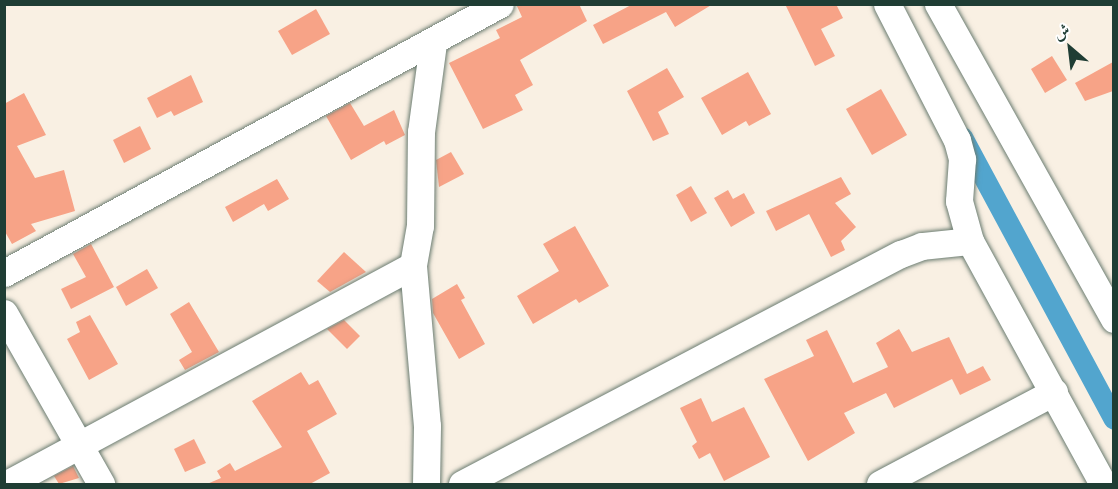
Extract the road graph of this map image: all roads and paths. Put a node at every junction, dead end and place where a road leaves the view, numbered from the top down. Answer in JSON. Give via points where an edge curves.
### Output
{"nodes":[{"id":1,"x":500,"y":4,"type":"edge"},
{"id":2,"x":887,"y":4,"type":"edge"},
{"id":3,"x":938,"y":4,"type":"edge"},
{"id":4,"x":433,"y":43,"type":"junction"},
{"id":5,"x":970,"y":242,"type":"junction"},
{"id":6,"x":413,"y":265,"type":"junction"},
{"id":7,"x":4,"y":273,"type":"edge"},
{"id":8,"x":1105,"y":283,"type":"edge"},
{"id":9,"x":4,"y":313,"type":"edge"},
{"id":10,"x":1113,"y":319,"type":"edge"},
{"id":11,"x":1054,"y":392,"type":"junction"},
{"id":12,"x":79,"y":445,"type":"junction"},
{"id":13,"x":7,"y":484,"type":"edge"},
{"id":14,"x":100,"y":484,"type":"edge"},
{"id":15,"x":426,"y":484,"type":"edge"},
{"id":16,"x":462,"y":484,"type":"edge"},
{"id":17,"x":880,"y":484,"type":"edge"},
{"id":18,"x":1103,"y":484,"type":"edge"}],
"edges":[{"from":1,"to":4,"type":"street"},
{"from":2,"to":5,"type":"street","via":[[957,140],[962,159],[959,201]]},
{"from":3,"to":8,"type":"street"},
{"from":4,"to":6,"type":"street","via":[[421,132],[420,226]]},
{"from":4,"to":7,"type":"street"},
{"from":5,"to":11,"type":"street"},
{"from":5,"to":16,"type":"street","via":[[922,246],[901,254]]},
{"from":6,"to":12,"type":"street"},
{"from":6,"to":15,"type":"street","via":[[427,426]]},
{"from":8,"to":10,"type":"street"},
{"from":9,"to":12,"type":"street"},
{"from":11,"to":17,"type":"street"},
{"from":11,"to":18,"type":"street"},
{"from":12,"to":13,"type":"street"},
{"from":12,"to":14,"type":"street"}]}
